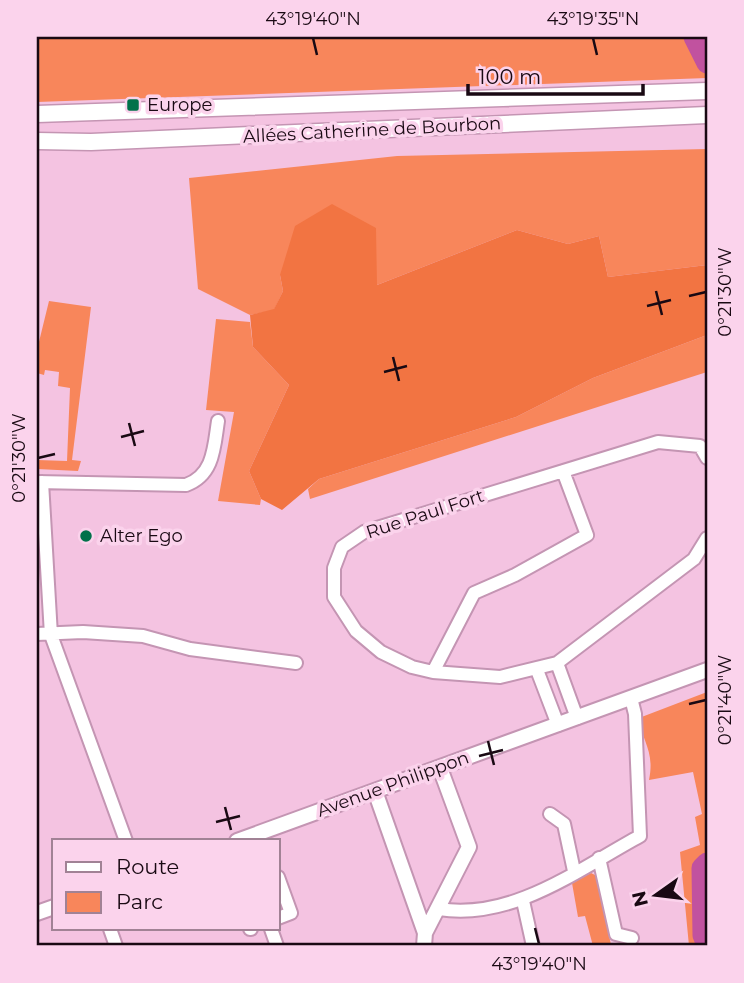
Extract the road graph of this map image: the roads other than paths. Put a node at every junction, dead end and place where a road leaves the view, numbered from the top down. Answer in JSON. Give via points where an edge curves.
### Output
{"nodes":[{"id":1,"x":707,"y":91,"type":"edge"},
{"id":2,"x":37,"y":114,"type":"edge"},
{"id":3,"x":707,"y":115,"type":"edge"},
{"id":4,"x":37,"y":141,"type":"edge"},
{"id":5,"x":218,"y":421,"type":"dead end"},
{"id":6,"x":707,"y":458,"type":"edge"},
{"id":7,"x":563,"y":471,"type":"junction"},
{"id":8,"x":40,"y":482,"type":"edge"},
{"id":9,"x":707,"y":538,"type":"edge"},
{"id":10,"x":37,"y":634,"type":"edge"},
{"id":11,"x":51,"y":635,"type":"junction"},
{"id":12,"x":296,"y":663,"type":"dead end"},
{"id":13,"x":557,"y":663,"type":"junction"},
{"id":14,"x":537,"y":670,"type":"junction"},
{"id":15,"x":707,"y":671,"type":"edge"},
{"id":16,"x":433,"y":672,"type":"junction"},
{"id":17,"x":631,"y":698,"type":"junction"},
{"id":18,"x":577,"y":718,"type":"junction"},
{"id":19,"x":558,"y":725,"type":"junction"},
{"id":20,"x":440,"y":768,"type":"junction"},
{"id":21,"x":375,"y":791,"type":"junction"},
{"id":22,"x":550,"y":814,"type":"dead end"},
{"id":23,"x":264,"y":837,"type":"edge"},
{"id":24,"x":125,"y":839,"type":"edge"},
{"id":25,"x":599,"y":858,"type":"junction"},
{"id":26,"x":574,"y":872,"type":"junction"},
{"id":27,"x":280,"y":883,"type":"edge"},
{"id":28,"x":523,"y":901,"type":"junction"},
{"id":29,"x":439,"y":909,"type":"junction"},
{"id":30,"x":280,"y":917,"type":"edge"},
{"id":31,"x":632,"y":938,"type":"dead end"},
{"id":32,"x":424,"y":940,"type":"edge"},
{"id":33,"x":533,"y":946,"type":"edge"}],
"edges":[{"from":1,"to":2,"type":"main road","name":"Allées Catherine de Bourbon"},
{"from":3,"to":4,"type":"main road","name":"Allées Catherine de Bourbon"},
{"from":5,"to":8,"type":"street","via":[[212,459],[195,481],[178,485]]},
{"from":6,"to":7,"type":"street","name":"Rue Paul Fort","via":[[699,446],[658,442]]},
{"from":7,"to":16,"type":"street","via":[[587,536],[474,593]]},
{"from":7,"to":16,"type":"street","name":"Rue Paul Fort","via":[[364,532],[342,547],[334,568],[334,597],[356,631],[381,652]]},
{"from":8,"to":11,"type":"street"},
{"from":9,"to":13,"type":"street","name":"Rue Paul Fort","via":[[694,559]]},
{"from":10,"to":11,"type":"street"},
{"from":11,"to":12,"type":"street","via":[[143,636],[190,649]]},
{"from":11,"to":24,"type":"street"},
{"from":13,"to":14,"type":"street","name":"Rue Paul Fort"},
{"from":13,"to":18,"type":"street"},
{"from":14,"to":16,"type":"street","name":"Rue Paul Fort","via":[[500,677]]},
{"from":14,"to":19,"type":"street"},
{"from":15,"to":17,"type":"street","name":"Avenue Philippon"},
{"from":17,"to":18,"type":"street","name":"Avenue Philippon"},
{"from":17,"to":25,"type":"street","via":[[640,836]]},
{"from":18,"to":19,"type":"street","name":"Avenue Philippon"},
{"from":19,"to":20,"type":"street","name":"Avenue Philippon"},
{"from":20,"to":21,"type":"street","name":"Avenue Philippon"},
{"from":20,"to":29,"type":"street","via":[[469,847]]},
{"from":21,"to":23,"type":"street","name":"Avenue Philippon"},
{"from":21,"to":32,"type":"street"},
{"from":22,"to":26,"type":"street","via":[[564,824]]},
{"from":25,"to":26,"type":"street"},
{"from":25,"to":31,"type":"street","via":[[616,934]]},
{"from":26,"to":28,"type":"street"},
{"from":27,"to":30,"type":"street","via":[[291,913]]},
{"from":28,"to":29,"type":"street"},
{"from":28,"to":33,"type":"street"},
{"from":29,"to":32,"type":"street"}]}
